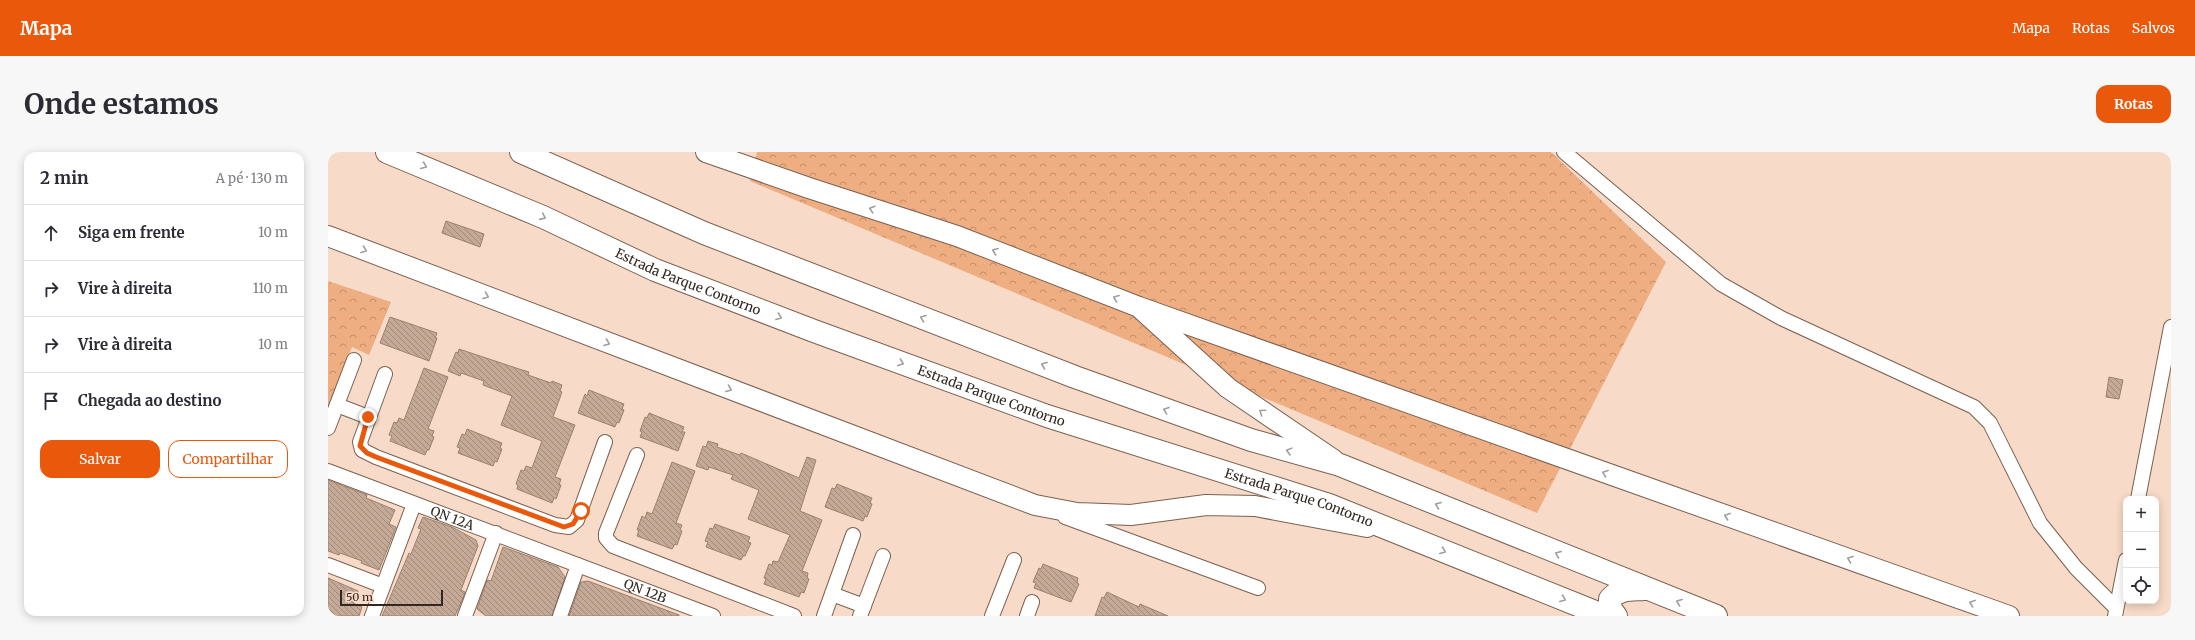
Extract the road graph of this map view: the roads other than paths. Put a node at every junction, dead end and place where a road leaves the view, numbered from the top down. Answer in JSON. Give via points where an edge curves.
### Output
{"nodes":[{"id":1,"x":387,"y":152,"type":"edge"},
{"id":2,"x":521,"y":152,"type":"edge"},
{"id":3,"x":1564,"y":152,"type":"edge"},
{"id":4,"x":714,"y":153,"type":"edge"},
{"id":5,"x":328,"y":236,"type":"edge"},
{"id":6,"x":1139,"y":307,"type":"junction"},
{"id":7,"x":2171,"y":327,"type":"edge"},
{"id":8,"x":354,"y":360,"type":"dead end"},
{"id":9,"x":385,"y":374,"type":"dead end"},
{"id":10,"x":337,"y":405,"type":"junction"},
{"id":11,"x":368,"y":417,"type":"junction"},
{"id":12,"x":328,"y":428,"type":"edge"},
{"id":13,"x":605,"y":442,"type":"dead end"},
{"id":14,"x":637,"y":456,"type":"dead end"},
{"id":15,"x":1340,"y":465,"type":"junction"},
{"id":16,"x":328,"y":471,"type":"edge"},
{"id":17,"x":2139,"y":496,"type":"edge"},
{"id":18,"x":414,"y":504,"type":"junction"},
{"id":19,"x":1035,"y":505,"type":"junction"},
{"id":20,"x":496,"y":533,"type":"junction"},
{"id":21,"x":852,"y":535,"type":"dead end"},
{"id":22,"x":1405,"y":536,"type":"junction"},
{"id":23,"x":883,"y":556,"type":"dead end"},
{"id":24,"x":1014,"y":560,"type":"dead end"},
{"id":25,"x":328,"y":565,"type":"edge"},
{"id":26,"x":578,"y":565,"type":"junction"},
{"id":27,"x":2124,"y":568,"type":"edge"},
{"id":28,"x":383,"y":586,"type":"junction"},
{"id":29,"x":1258,"y":588,"type":"dead end"},
{"id":30,"x":1646,"y":589,"type":"junction"},
{"id":31,"x":832,"y":594,"type":"junction"},
{"id":32,"x":1032,"y":602,"type":"dead end"},
{"id":33,"x":862,"y":611,"type":"edge"},
{"id":34,"x":2116,"y":612,"type":"edge"},
{"id":35,"x":372,"y":616,"type":"edge"},
{"id":36,"x":465,"y":616,"type":"edge"},
{"id":37,"x":560,"y":616,"type":"edge"},
{"id":38,"x":713,"y":616,"type":"edge"},
{"id":39,"x":794,"y":616,"type":"edge"},
{"id":40,"x":824,"y":616,"type":"edge"},
{"id":41,"x":992,"y":616,"type":"edge"},
{"id":42,"x":1027,"y":616,"type":"edge"},
{"id":43,"x":1605,"y":616,"type":"edge"},
{"id":44,"x":1616,"y":616,"type":"edge"},
{"id":45,"x":1716,"y":616,"type":"edge"},
{"id":46,"x":2009,"y":616,"type":"edge"}],
"edges":[{"from":1,"to":22,"type":"highway","name":"Estrada Parque Contorno","one_way":true,"via":[[543,217],[655,270],[814,331],[1047,416],[1329,505]]},
{"from":15,"to":2,"type":"highway","one_way":true,"via":[[1251,440],[1075,377],[704,233]]},
{"from":3,"to":34,"type":"street","via":[[1721,284],[1781,318],[1974,407],[1990,423],[2040,523]]},
{"from":6,"to":4,"type":"main road","one_way":true,"via":[[957,236]]},
{"from":5,"to":19,"type":"main road","one_way":true},
{"from":15,"to":6,"type":"main road","one_way":true,"via":[[1228,388]]},
{"from":46,"to":6,"type":"main road","one_way":true},
{"from":7,"to":17,"type":"street"},
{"from":8,"to":10,"type":"street"},
{"from":9,"to":11,"type":"street"},
{"from":10,"to":11,"type":"street"},
{"from":10,"to":12,"type":"street"},
{"from":11,"to":13,"type":"street","via":[[360,442],[360,446],[367,453],[564,527],[577,520]]},
{"from":14,"to":39,"type":"street","via":[[606,533],[608,542]]},
{"from":30,"to":15,"type":"highway","one_way":true},
{"from":16,"to":18,"type":"street","name":"QN 12A"},
{"from":18,"to":20,"type":"street","name":"QN 12A"},
{"from":18,"to":28,"type":"street"},
{"from":19,"to":22,"type":"main road","via":[[1077,512],[1131,515],[1206,505],[1255,506]]},
{"from":19,"to":29,"type":"street"},
{"from":20,"to":26,"type":"street","name":"QN 12A"},
{"from":20,"to":36,"type":"street"},
{"from":21,"to":31,"type":"street"},
{"from":22,"to":43,"type":"highway","name":"Estrada Parque Contorno","one_way":true},
{"from":23,"to":33,"type":"street"},
{"from":24,"to":41,"type":"street"},
{"from":25,"to":28,"type":"street"},
{"from":26,"to":37,"type":"street"},
{"from":26,"to":38,"type":"street","name":"QN 12B"},
{"from":27,"to":34,"type":"street"},
{"from":28,"to":35,"type":"street"},
{"from":30,"to":44,"type":"highway","via":[[1616,592],[1610,599],[1610,608]]},
{"from":45,"to":30,"type":"highway","one_way":true},
{"from":31,"to":33,"type":"street"},
{"from":31,"to":40,"type":"street"},
{"from":32,"to":42,"type":"street"}]}
